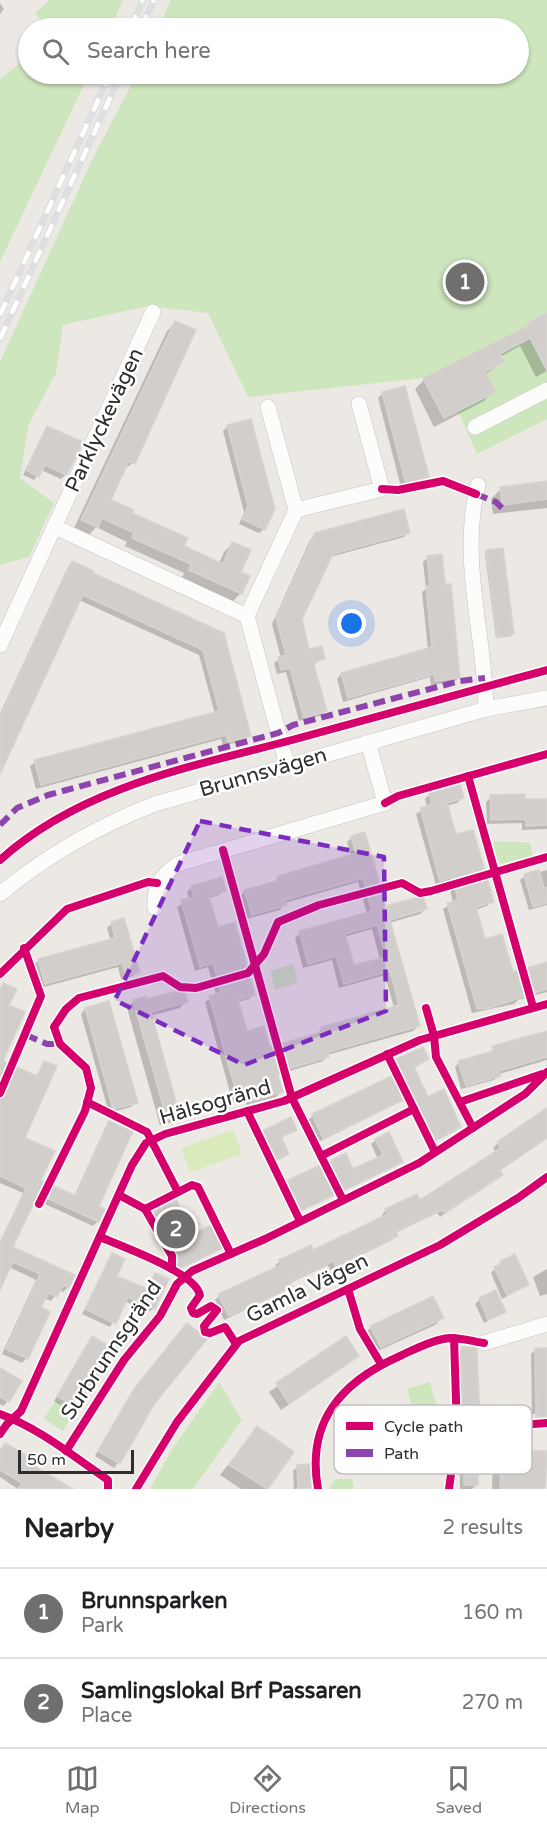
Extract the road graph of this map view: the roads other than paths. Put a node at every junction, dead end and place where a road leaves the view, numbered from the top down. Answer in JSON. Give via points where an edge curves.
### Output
{"nodes":[{"id":1,"x":153,"y":312,"type":"dead end"},
{"id":2,"x":547,"y":390,"type":"edge"},
{"id":3,"x":359,"y":404,"type":"dead end"},
{"id":4,"x":268,"y":407,"type":"dead end"},
{"id":5,"x":475,"y":427,"type":"dead end"},
{"id":6,"x":478,"y":485,"type":"dead end"},
{"id":7,"x":296,"y":510,"type":"junction"},
{"id":8,"x":55,"y":527,"type":"junction"},
{"id":9,"x":247,"y":616,"type":"junction"},
{"id":10,"x":0,"y":645,"type":"edge"},
{"id":11,"x":547,"y":698,"type":"edge"},
{"id":12,"x":486,"y":709,"type":"junction"},
{"id":13,"x":368,"y":742,"type":"junction"},
{"id":14,"x":287,"y":765,"type":"junction"},
{"id":15,"x":0,"y":894,"type":"edge"},
{"id":16,"x":155,"y":908,"type":"dead end"},
{"id":17,"x":547,"y":1324,"type":"edge"},
{"id":18,"x":484,"y":1343,"type":"dead end"}],
"edges":[{"from":1,"to":8,"type":"street","name":"Parklyckevägen"},
{"from":2,"to":5,"type":"street"},
{"from":3,"to":7,"type":"street","via":[[382,489]]},
{"from":4,"to":7,"type":"street"},
{"from":6,"to":12,"type":"street","via":[[471,555]]},
{"from":7,"to":9,"type":"street"},
{"from":8,"to":9,"type":"street"},
{"from":8,"to":10,"type":"street","name":"Parklyckevägen"},
{"from":9,"to":14,"type":"street"},
{"from":11,"to":12,"type":"street","name":"Brunnsvägen"},
{"from":12,"to":13,"type":"street","name":"Brunnsvägen"},
{"from":13,"to":14,"type":"street","name":"Brunnsvägen"},
{"from":13,"to":16,"type":"street","via":[[385,803],[178,864],[157,883]]},
{"from":14,"to":15,"type":"street","name":"Brunnsvägen","via":[[118,818],[72,843]]},
{"from":17,"to":18,"type":"street"}]}
